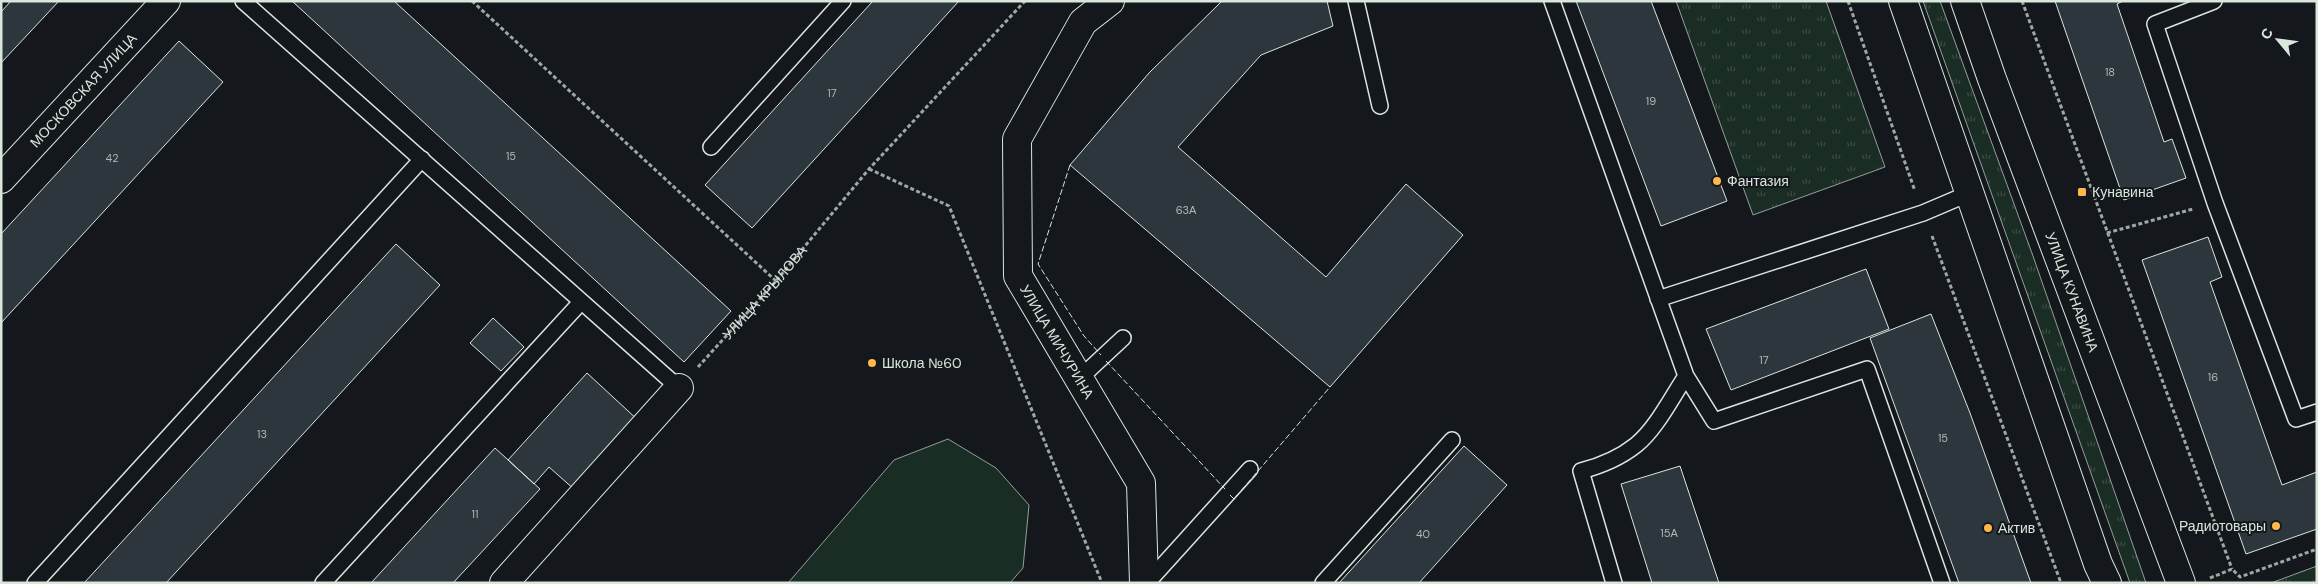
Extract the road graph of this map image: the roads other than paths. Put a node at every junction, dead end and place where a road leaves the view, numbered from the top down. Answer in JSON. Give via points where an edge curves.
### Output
{"nodes":[{"id":1,"x":166,"y":1,"type":"edge"},
{"id":2,"x":243,"y":1,"type":"edge"},
{"id":3,"x":843,"y":1,"type":"edge"},
{"id":4,"x":1110,"y":1,"type":"edge"},
{"id":5,"x":1356,"y":1,"type":"edge"},
{"id":6,"x":1552,"y":1,"type":"edge"},
{"id":7,"x":1903,"y":1,"type":"edge"},
{"id":8,"x":1965,"y":1,"type":"edge"},
{"id":9,"x":2214,"y":1,"type":"edge"},
{"id":10,"x":1380,"y":106,"type":"dead end"},
{"id":11,"x":711,"y":147,"type":"dead end"},
{"id":12,"x":422,"y":159,"type":"junction"},
{"id":13,"x":1,"y":179,"type":"edge"},
{"id":14,"x":1970,"y":192,"type":"junction"},
{"id":15,"x":1658,"y":299,"type":"junction"},
{"id":16,"x":581,"y":302,"type":"junction"},
{"id":17,"x":1122,"y":338,"type":"dead end"},
{"id":18,"x":1686,"y":376,"type":"junction"},
{"id":19,"x":1079,"y":379,"type":"junction"},
{"id":20,"x":680,"y":388,"type":"joint"},
{"id":21,"x":2317,"y":412,"type":"edge"},
{"id":22,"x":1452,"y":440,"type":"dead end"},
{"id":23,"x":1250,"y":469,"type":"dead end"},
{"id":24,"x":35,"y":583,"type":"edge"},
{"id":25,"x":324,"y":583,"type":"edge"},
{"id":26,"x":504,"y":583,"type":"edge"},
{"id":27,"x":1146,"y":583,"type":"edge"},
{"id":28,"x":1323,"y":583,"type":"edge"},
{"id":29,"x":1614,"y":583,"type":"edge"},
{"id":30,"x":1942,"y":583,"type":"edge"},
{"id":31,"x":2107,"y":583,"type":"edge"},
{"id":32,"x":2181,"y":583,"type":"edge"}],
"edges":[{"from":1,"to":13,"type":"street","name":"МОСКОВСКАЯ УЛИЦА"},
{"from":2,"to":12,"type":"lane"},
{"from":3,"to":11,"type":"lane"},
{"from":4,"to":19,"type":"street","name":"УЛИЦА МИЧУРИНА","via":[[1083,22],[1017,139],[1018,276]]},
{"from":5,"to":10,"type":"lane"},
{"from":6,"to":15,"type":"lane"},
{"from":7,"to":14,"type":"street"},
{"from":8,"to":32,"type":"street","name":"УЛИЦА КУНАВИНА"},
{"from":9,"to":21,"type":"lane","via":[[2155,24],[2215,203],[2296,419]]},
{"from":12,"to":16,"type":"lane"},
{"from":12,"to":24,"type":"lane"},
{"from":14,"to":15,"type":"lane","via":[[1923,213]]},
{"from":14,"to":31,"type":"street"},
{"from":15,"to":18,"type":"lane"},
{"from":16,"to":20,"type":"lane"},
{"from":16,"to":25,"type":"lane"},
{"from":17,"to":19,"type":"lane"},
{"from":18,"to":29,"type":"lane","via":[[1659,418],[1637,444],[1599,466],[1581,471]]},
{"from":18,"to":30,"type":"lane","via":[[1714,421],[1867,369]]},
{"from":19,"to":27,"type":"street","name":"УЛИЦА МИЧУРИНА","via":[[1141,483]]},
{"from":20,"to":26,"type":"street"},
{"from":22,"to":28,"type":"lane"},
{"from":23,"to":27,"type":"lane"}]}
